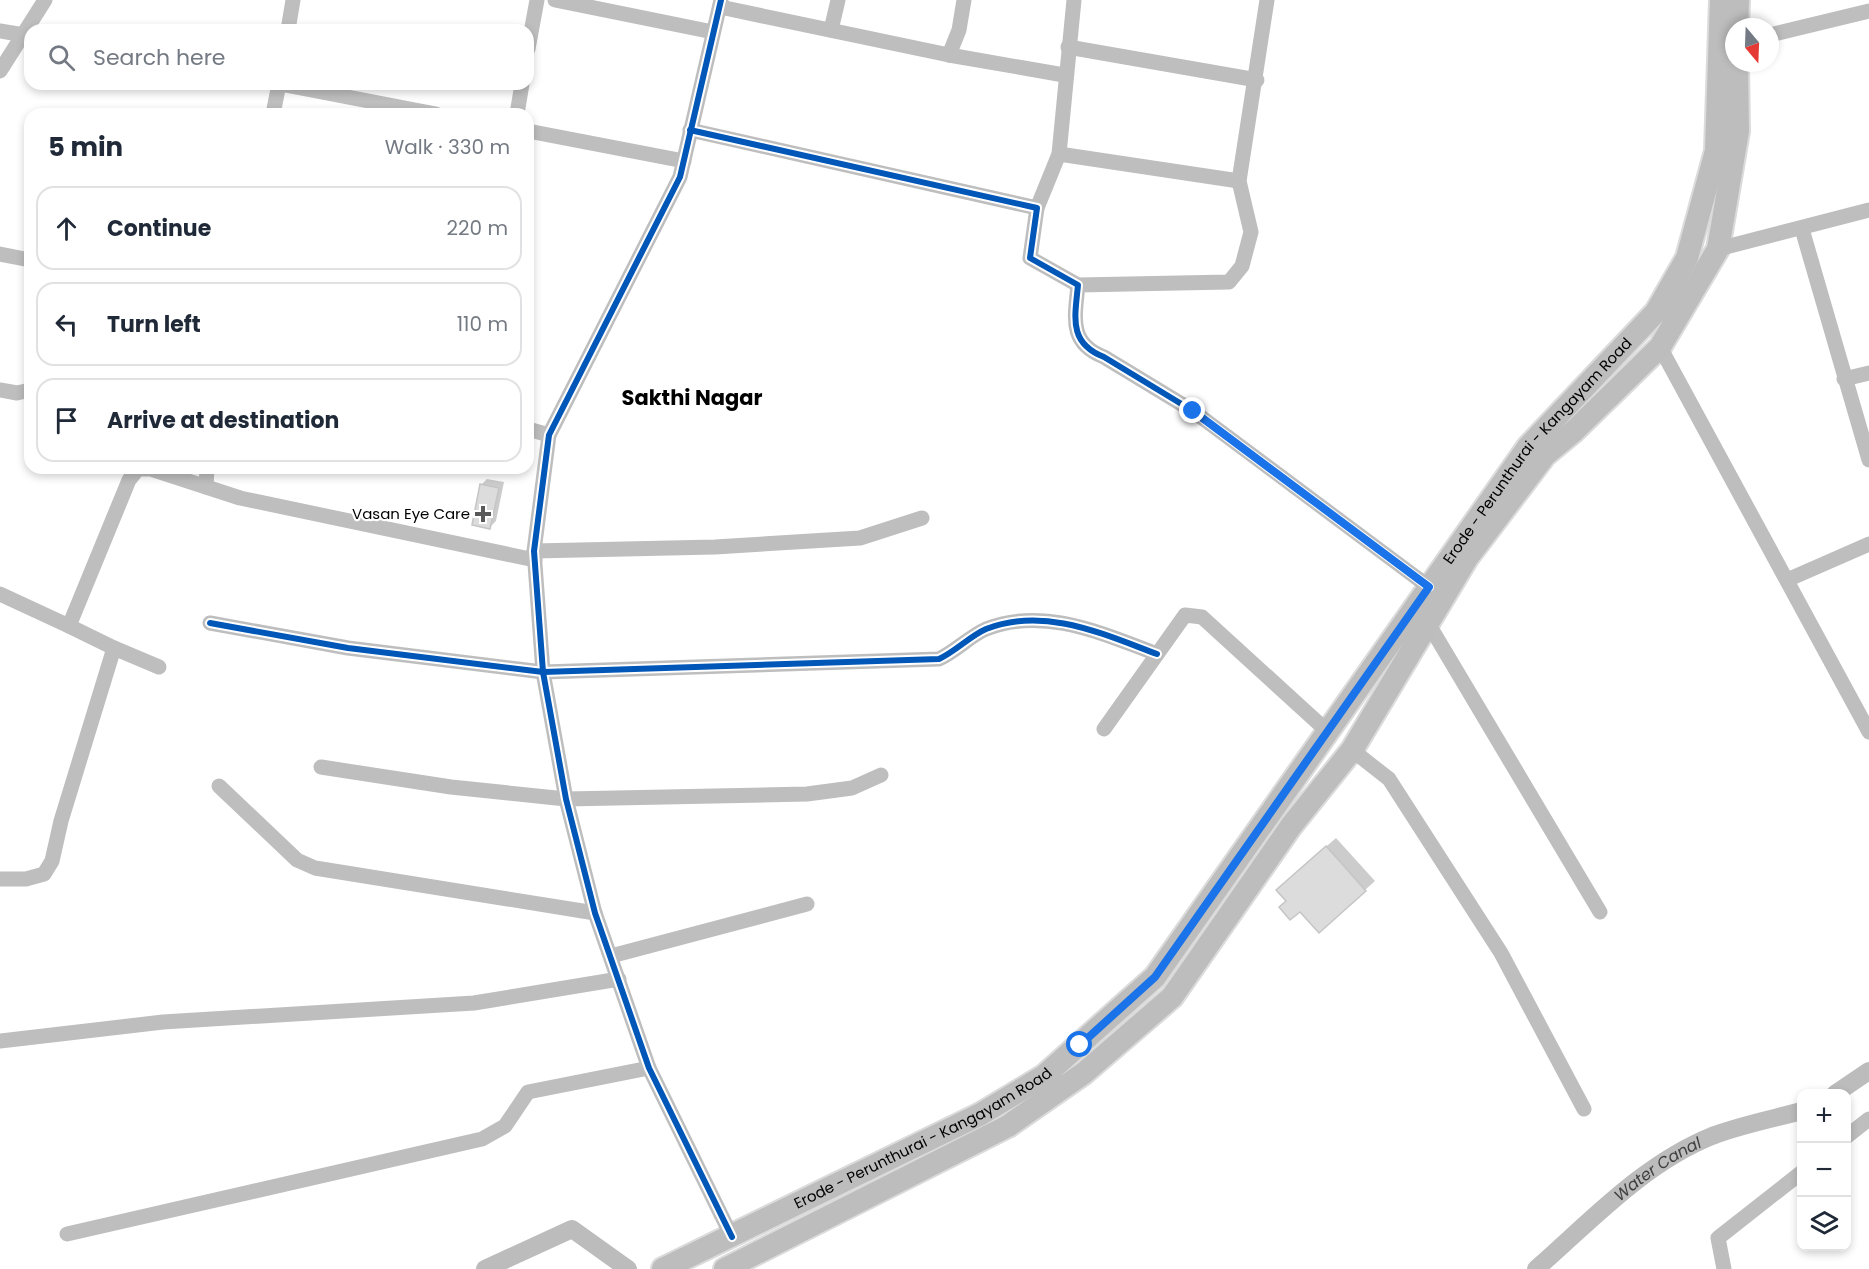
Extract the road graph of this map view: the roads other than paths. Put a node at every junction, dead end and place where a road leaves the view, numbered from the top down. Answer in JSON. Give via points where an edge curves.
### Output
{"nodes":[{"id":1,"x":45,"y":0,"type":"edge"},
{"id":2,"x":293,"y":0,"type":"edge"},
{"id":3,"x":537,"y":0,"type":"edge"},
{"id":4,"x":555,"y":0,"type":"edge"},
{"id":5,"x":838,"y":0,"type":"edge"},
{"id":6,"x":964,"y":0,"type":"edge"},
{"id":7,"x":1074,"y":0,"type":"edge"},
{"id":8,"x":1267,"y":0,"type":"edge"},
{"id":9,"x":1721,"y":0,"type":"edge"},
{"id":10,"x":1738,"y":0,"type":"edge"},
{"id":11,"x":721,"y":3,"type":"edge"},
{"id":12,"x":1869,"y":11,"type":"edge"},
{"id":13,"x":1737,"y":18,"type":"edge"},
{"id":14,"x":32,"y":24,"type":"edge"},
{"id":15,"x":289,"y":24,"type":"edge"},
{"id":16,"x":533,"y":24,"type":"edge"},
{"id":17,"x":1725,"y":26,"type":"edge"},
{"id":18,"x":831,"y":30,"type":"junction"},
{"id":19,"x":0,"y":31,"type":"edge"},
{"id":20,"x":713,"y":32,"type":"junction"},
{"id":21,"x":1779,"y":33,"type":"edge"},
{"id":22,"x":24,"y":36,"type":"edge"},
{"id":23,"x":24,"y":39,"type":"edge"},
{"id":24,"x":1068,"y":47,"type":"junction"},
{"id":25,"x":949,"y":55,"type":"junction"},
{"id":26,"x":0,"y":71,"type":"edge"},
{"id":27,"x":1725,"y":72,"type":"edge"},
{"id":28,"x":1737,"y":72,"type":"edge"},
{"id":29,"x":1064,"y":75,"type":"junction"},
{"id":30,"x":1257,"y":80,"type":"junction"},
{"id":31,"x":279,"y":90,"type":"edge"},
{"id":32,"x":305,"y":90,"type":"edge"},
{"id":33,"x":521,"y":90,"type":"edge"},
{"id":34,"x":274,"y":108,"type":"edge"},
{"id":35,"x":382,"y":108,"type":"edge"},
{"id":36,"x":518,"y":108,"type":"edge"},
{"id":37,"x":690,"y":130,"type":"junction"},
{"id":38,"x":534,"y":133,"type":"edge"},
{"id":39,"x":1059,"y":154,"type":"junction"},
{"id":40,"x":684,"y":161,"type":"junction"},
{"id":41,"x":1239,"y":181,"type":"junction"},
{"id":42,"x":1037,"y":208,"type":"junction"},
{"id":43,"x":1869,"y":210,"type":"edge"},
{"id":44,"x":1802,"y":229,"type":"junction"},
{"id":45,"x":1718,"y":249,"type":"junction"},
{"id":46,"x":0,"y":254,"type":"edge"},
{"id":47,"x":24,"y":259,"type":"edge"},
{"id":48,"x":1078,"y":285,"type":"junction"},
{"id":49,"x":1660,"y":347,"type":"junction"},
{"id":50,"x":1869,"y":373,"type":"edge"},
{"id":51,"x":1844,"y":379,"type":"junction"},
{"id":52,"x":0,"y":390,"type":"edge"},
{"id":53,"x":24,"y":391,"type":"edge"},
{"id":54,"x":534,"y":431,"type":"edge"},
{"id":55,"x":549,"y":435,"type":"junction"},
{"id":56,"x":1869,"y":460,"type":"edge"},
{"id":57,"x":134,"y":474,"type":"edge"},
{"id":58,"x":166,"y":474,"type":"edge"},
{"id":59,"x":207,"y":474,"type":"edge"},
{"id":60,"x":206,"y":487,"type":"junction"},
{"id":61,"x":922,"y":518,"type":"dead end"},
{"id":62,"x":1869,"y":544,"type":"edge"},
{"id":63,"x":534,"y":556,"type":"junction"},
{"id":64,"x":1787,"y":580,"type":"junction"},
{"id":65,"x":1429,"y":587,"type":"junction"},
{"id":66,"x":0,"y":594,"type":"edge"},
{"id":67,"x":1428,"y":622,"type":"junction"},
{"id":68,"x":210,"y":623,"type":"dead end"},
{"id":69,"x":69,"y":626,"type":"junction"},
{"id":70,"x":114,"y":648,"type":"junction"},
{"id":71,"x":1157,"y":654,"type":"junction"},
{"id":72,"x":159,"y":667,"type":"dead end"},
{"id":73,"x":543,"y":672,"type":"junction"},
{"id":74,"x":1104,"y":729,"type":"dead end"},
{"id":75,"x":1327,"y":731,"type":"junction"},
{"id":76,"x":1869,"y":732,"type":"edge"},
{"id":77,"x":1352,"y":750,"type":"junction"},
{"id":78,"x":321,"y":767,"type":"dead end"},
{"id":79,"x":881,"y":775,"type":"dead end"},
{"id":80,"x":219,"y":786,"type":"dead end"},
{"id":81,"x":566,"y":799,"type":"junction"},
{"id":82,"x":0,"y":879,"type":"edge"},
{"id":83,"x":807,"y":904,"type":"dead end"},
{"id":84,"x":1600,"y":912,"type":"dead end"},
{"id":85,"x":596,"y":913,"type":"junction"},
{"id":86,"x":610,"y":956,"type":"junction"},
{"id":87,"x":619,"y":979,"type":"junction"},
{"id":88,"x":1133,"y":997,"type":"junction"},
{"id":89,"x":1150,"y":1016,"type":"junction"},
{"id":90,"x":0,"y":1041,"type":"edge"},
{"id":91,"x":649,"y":1068,"type":"junction"},
{"id":92,"x":1584,"y":1108,"type":"dead end"},
{"id":93,"x":1869,"y":1119,"type":"edge"},
{"id":94,"x":1851,"y":1133,"type":"edge"},
{"id":95,"x":1797,"y":1176,"type":"edge"},
{"id":96,"x":67,"y":1234,"type":"dead end"},
{"id":97,"x":732,"y":1237,"type":"junction"},
{"id":98,"x":663,"y":1269,"type":"edge"},
{"id":99,"x":725,"y":1269,"type":"edge"},
{"id":100,"x":1724,"y":1269,"type":"edge"}],
"edges":[{"from":1,"to":14,"type":"street"},
{"from":2,"to":15,"type":"street"},
{"from":3,"to":16,"type":"street"},
{"from":4,"to":20,"type":"street"},
{"from":5,"to":18,"type":"street"},
{"from":6,"to":25,"type":"street","via":[[959,30]]},
{"from":7,"to":24,"type":"street"},
{"from":8,"to":30,"type":"street"},
{"from":9,"to":17,"type":"main road","name":"Erode - Perunthurai - Kangayam Road"},
{"from":10,"to":13,"type":"main road"},
{"from":11,"to":18,"type":"street"},
{"from":11,"to":20,"type":"street"},
{"from":12,"to":21,"type":"street"},
{"from":18,"to":25,"type":"street"},
{"from":19,"to":22,"type":"street"},
{"from":20,"to":37,"type":"street"},
{"from":23,"to":26,"type":"street"},
{"from":24,"to":29,"type":"street"},
{"from":24,"to":30,"type":"street"},
{"from":25,"to":29,"type":"street"},
{"from":27,"to":65,"type":"main road","name":"Erode - Perunthurai - Kangayam Road","via":[[1716,151],[1687,258],[1656,312],[1528,447]]},
{"from":28,"to":45,"type":"main road","name":"Erode - Perunthurai - Kangayam Road","via":[[1738,131]]},
{"from":29,"to":39,"type":"street"},
{"from":30,"to":41,"type":"street"},
{"from":31,"to":34,"type":"street"},
{"from":32,"to":35,"type":"street"},
{"from":33,"to":36,"type":"street"},
{"from":37,"to":40,"type":"street"},
{"from":37,"to":42,"type":"street"},
{"from":38,"to":40,"type":"street"},
{"from":39,"to":41,"type":"street"},
{"from":39,"to":42,"type":"street"},
{"from":40,"to":55,"type":"street","via":[[680,177]]},
{"from":41,"to":48,"type":"street","via":[[1251,232],[1242,266],[1229,282]]},
{"from":42,"to":48,"type":"street","via":[[1030,258]]},
{"from":43,"to":44,"type":"street"},
{"from":44,"to":45,"type":"street"},
{"from":44,"to":51,"type":"street"},
{"from":45,"to":49,"type":"main road","name":"Erode - Perunthurai - Kangayam Road"},
{"from":46,"to":47,"type":"street"},
{"from":48,"to":65,"type":"street","via":[[1074,324],[1079,339],[1090,352],[1193,411]]},
{"from":49,"to":64,"type":"street"},
{"from":49,"to":67,"type":"main road","name":"Erode - Perunthurai - Kangayam Road","via":[[1545,455],[1467,558]]},
{"from":50,"to":51,"type":"street"},
{"from":51,"to":56,"type":"street"},
{"from":52,"to":53,"type":"street"},
{"from":54,"to":55,"type":"street"},
{"from":55,"to":63,"type":"street"},
{"from":57,"to":69,"type":"street"},
{"from":58,"to":60,"type":"street"},
{"from":59,"to":60,"type":"street"},
{"from":60,"to":63,"type":"street","via":[[240,498]]},
{"from":61,"to":63,"type":"street","via":[[860,538]]},
{"from":62,"to":64,"type":"street"},
{"from":63,"to":73,"type":"street"},
{"from":64,"to":76,"type":"street"},
{"from":65,"to":75,"type":"main road","name":"Erode - Perunthurai - Kangayam Road"},
{"from":66,"to":69,"type":"street"},
{"from":67,"to":77,"type":"main road","name":"Erode - Perunthurai - Kangayam Road"},
{"from":67,"to":84,"type":"street"},
{"from":68,"to":73,"type":"street","via":[[348,648]]},
{"from":69,"to":70,"type":"street"},
{"from":70,"to":72,"type":"street"},
{"from":70,"to":82,"type":"street","via":[[52,861],[44,874]]},
{"from":71,"to":73,"type":"street","via":[[1066,622],[1015,621],[984,630],[939,659]]},
{"from":71,"to":74,"type":"street"},
{"from":71,"to":75,"type":"street","via":[[1185,615],[1202,617]]},
{"from":73,"to":81,"type":"street"},
{"from":75,"to":88,"type":"main road","name":"Erode - Perunthurai - Kangayam Road","via":[[1155,977]]},
{"from":77,"to":89,"type":"main road","name":"Erode - Perunthurai - Kangayam Road","via":[[1291,826],[1172,997]]},
{"from":77,"to":92,"type":"street","via":[[1389,779],[1501,953]]},
{"from":78,"to":81,"type":"street"},
{"from":79,"to":81,"type":"street","via":[[852,788],[807,794]]},
{"from":80,"to":85,"type":"street","via":[[297,860],[315,868]]},
{"from":81,"to":85,"type":"street"},
{"from":83,"to":86,"type":"street"},
{"from":85,"to":86,"type":"street"},
{"from":86,"to":87,"type":"street"},
{"from":87,"to":90,"type":"street","via":[[474,1003],[163,1022]]},
{"from":87,"to":91,"type":"street"},
{"from":88,"to":89,"type":"main road"},
{"from":88,"to":97,"type":"main road","name":"Erode - Perunthurai - Kangayam Road","via":[[1044,1077],[981,1114]]},
{"from":89,"to":99,"type":"main road","name":"Erode - Perunthurai - Kangayam Road","via":[[1084,1073],[1008,1126]]},
{"from":91,"to":96,"type":"street","via":[[528,1092],[505,1126],[482,1139]]},
{"from":91,"to":97,"type":"street"},
{"from":93,"to":94,"type":"street"},
{"from":95,"to":100,"type":"street","via":[[1718,1238]]},
{"from":97,"to":98,"type":"main road","name":"Erode - Perunthurai - Kangayam Road"}]}
